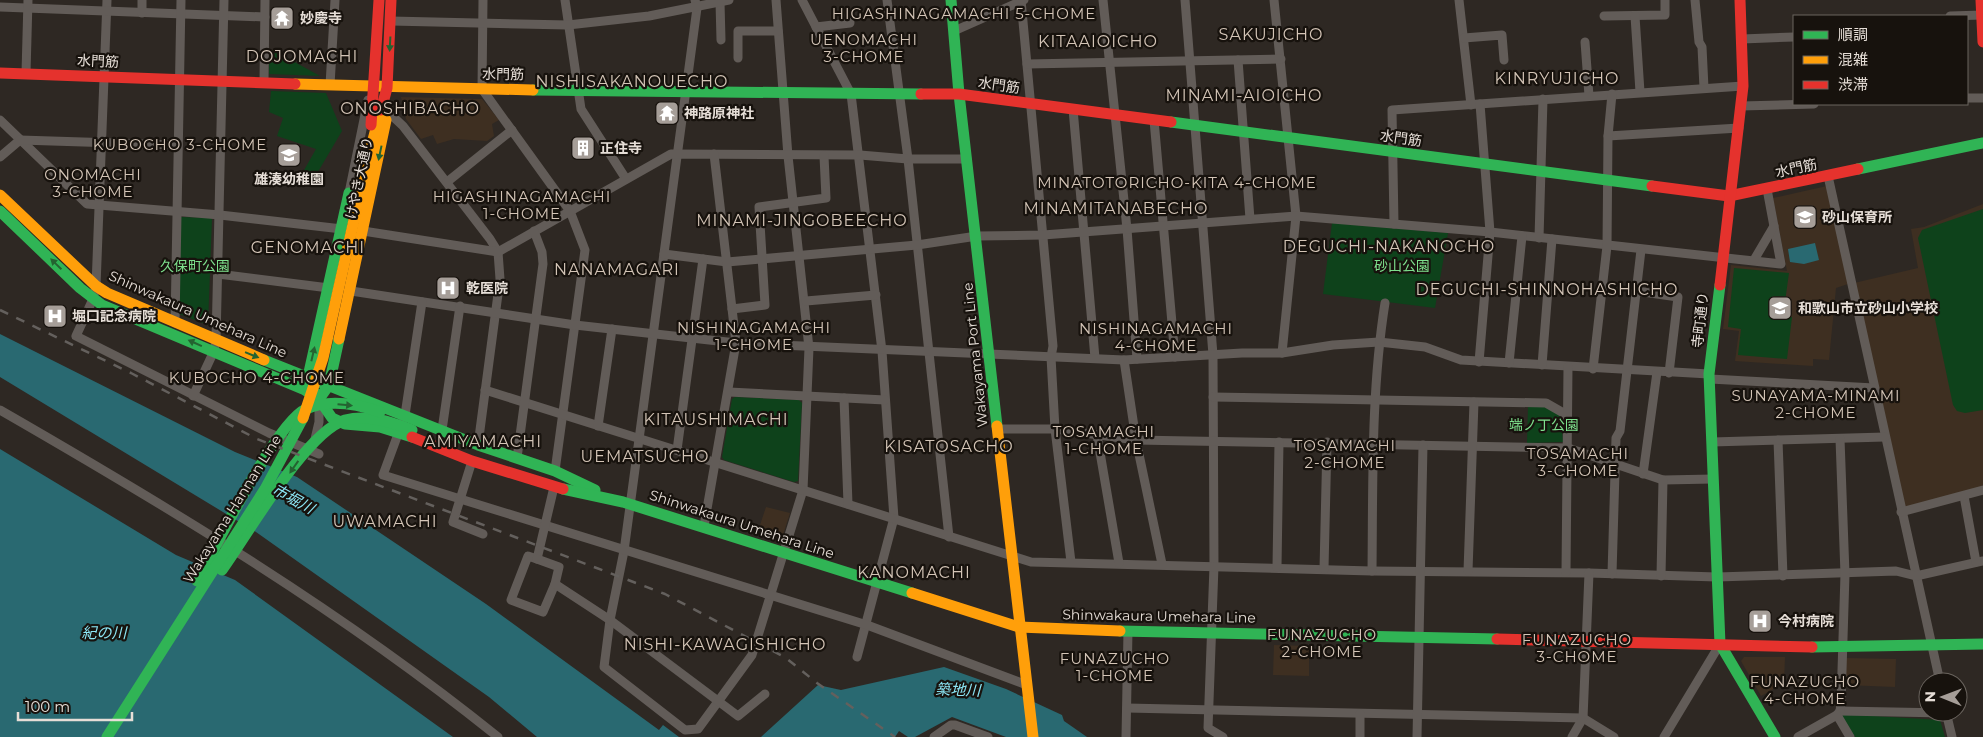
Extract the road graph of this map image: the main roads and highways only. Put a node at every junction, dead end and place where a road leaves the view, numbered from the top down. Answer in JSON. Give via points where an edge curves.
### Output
{"nodes":[{"id":1,"x":379,"y":0,"type":"edge"},
{"id":2,"x":391,"y":0,"type":"edge"},
{"id":3,"x":951,"y":0,"type":"edge"},
{"id":4,"x":1740,"y":0,"type":"edge"},
{"id":5,"x":1981,"y":0,"type":"edge"},
{"id":6,"x":1983,"y":42,"type":"edge"},
{"id":7,"x":0,"y":73,"type":"edge"},
{"id":8,"x":374,"y":87,"type":"junction"},
{"id":9,"x":387,"y":88,"type":"junction"},
{"id":10,"x":959,"y":94,"type":"junction"},
{"id":11,"x":1983,"y":143,"type":"edge"},
{"id":12,"x":367,"y":162,"type":"junction"},
{"id":13,"x":349,"y":193,"type":"road end"},
{"id":14,"x":0,"y":195,"type":"edge"},
{"id":15,"x":1729,"y":196,"type":"junction"},
{"id":16,"x":0,"y":211,"type":"edge"},
{"id":17,"x":215,"y":345,"type":"junction"},
{"id":18,"x":308,"y":377,"type":"junction"},
{"id":19,"x":329,"y":385,"type":"junction"},
{"id":20,"x":319,"y":399,"type":"junction"},
{"id":21,"x":406,"y":425,"type":"junction"},
{"id":22,"x":590,"y":491,"type":"junction"},
{"id":23,"x":1020,"y":627,"type":"junction"},
{"id":24,"x":1720,"y":644,"type":"junction"},
{"id":25,"x":1983,"y":644,"type":"edge"},
{"id":26,"x":161,"y":649,"type":"junction"},
{"id":27,"x":107,"y":737,"type":"edge"},
{"id":28,"x":1033,"y":737,"type":"edge"},
{"id":29,"x":1776,"y":737,"type":"edge"}],
"edges":[{"from":1,"to":8,"type":"main road","name":"Wakayama Hannan Line"},
{"from":2,"to":9,"type":"main road","name":"Wakayama Hannan Line","one_way":true},
{"from":3,"to":10,"type":"main road","name":"Wakayama Port Line"},
{"from":4,"to":15,"type":"main road","name":"寺町通り","via":[[1744,86]]},
{"from":5,"to":6,"type":"main road"},
{"from":7,"to":8,"type":"main road","name":"水門筋"},
{"from":8,"to":9,"type":"main road","name":"水門筋"},
{"from":8,"to":12,"type":"main road","name":"Wakayama Hannan Line"},
{"from":9,"to":10,"type":"main road","name":"水門筋"},
{"from":9,"to":12,"type":"main road","name":"Wakayama Hannan Line"},
{"from":9,"to":19,"type":"main road","name":"けやき大通り","one_way":true,"via":[[387,111]]},
{"from":10,"to":15,"type":"main road","name":"水門筋"},
{"from":10,"to":23,"type":"main road","name":"Wakayama Port Line"},
{"from":11,"to":15,"type":"main road","name":"水門筋"},
{"from":12,"to":26,"type":"main road","name":"Wakayama Hannan Line","via":[[324,358],[309,404],[265,489]]},
{"from":18,"to":13,"type":"main road","name":"けやき大通り","one_way":true},
{"from":14,"to":17,"type":"main road","name":"Shinwakaura Umehara Line","via":[[96,286]]},
{"from":15,"to":24,"type":"main road","name":"寺町通り","via":[[1710,377]]},
{"from":17,"to":16,"type":"main road","name":"Shinwakaura Umehara Line","one_way":true,"via":[[102,306]]},
{"from":17,"to":18,"type":"main road","name":"Shinwakaura Umehara Line","one_way":true},
{"from":17,"to":20,"type":"main road","name":"Shinwakaura Umehara Line"},
{"from":18,"to":19,"type":"main road","name":"Shinwakaura Umehara Line"},
{"from":18,"to":20,"type":"main road"},
{"from":19,"to":20,"type":"main road"},
{"from":19,"to":21,"type":"main road","name":"Shinwakaura Umehara Line"},
{"from":20,"to":21,"type":"main road","name":"Shinwakaura Umehara Line","via":[[332,418],[345,424]]},
{"from":21,"to":22,"type":"main road"},
{"from":21,"to":22,"type":"main road","name":"Shinwakaura Umehara Line","via":[[442,430],[556,471]]},
{"from":21,"to":22,"type":"main road","name":"Shinwakaura Umehara Line","via":[[472,461],[554,488]]},
{"from":21,"to":26,"type":"main road","one_way":true,"via":[[362,418],[335,424],[318,437]]},
{"from":26,"to":21,"type":"main road","one_way":true,"via":[[271,447],[299,413],[327,405],[346,404],[373,410]]},
{"from":22,"to":23,"type":"main road","name":"Shinwakaura Umehara Line"},
{"from":23,"to":24,"type":"main road","name":"Shinwakaura Umehara Line"},
{"from":23,"to":28,"type":"main road","name":"Wakayama Port Line"},
{"from":24,"to":25,"type":"main road","name":"Shinwakaura Umehara Line","via":[[1843,648]]},
{"from":24,"to":29,"type":"main road"},
{"from":26,"to":27,"type":"main road","name":"Wakayama Hannan Line"}]}
